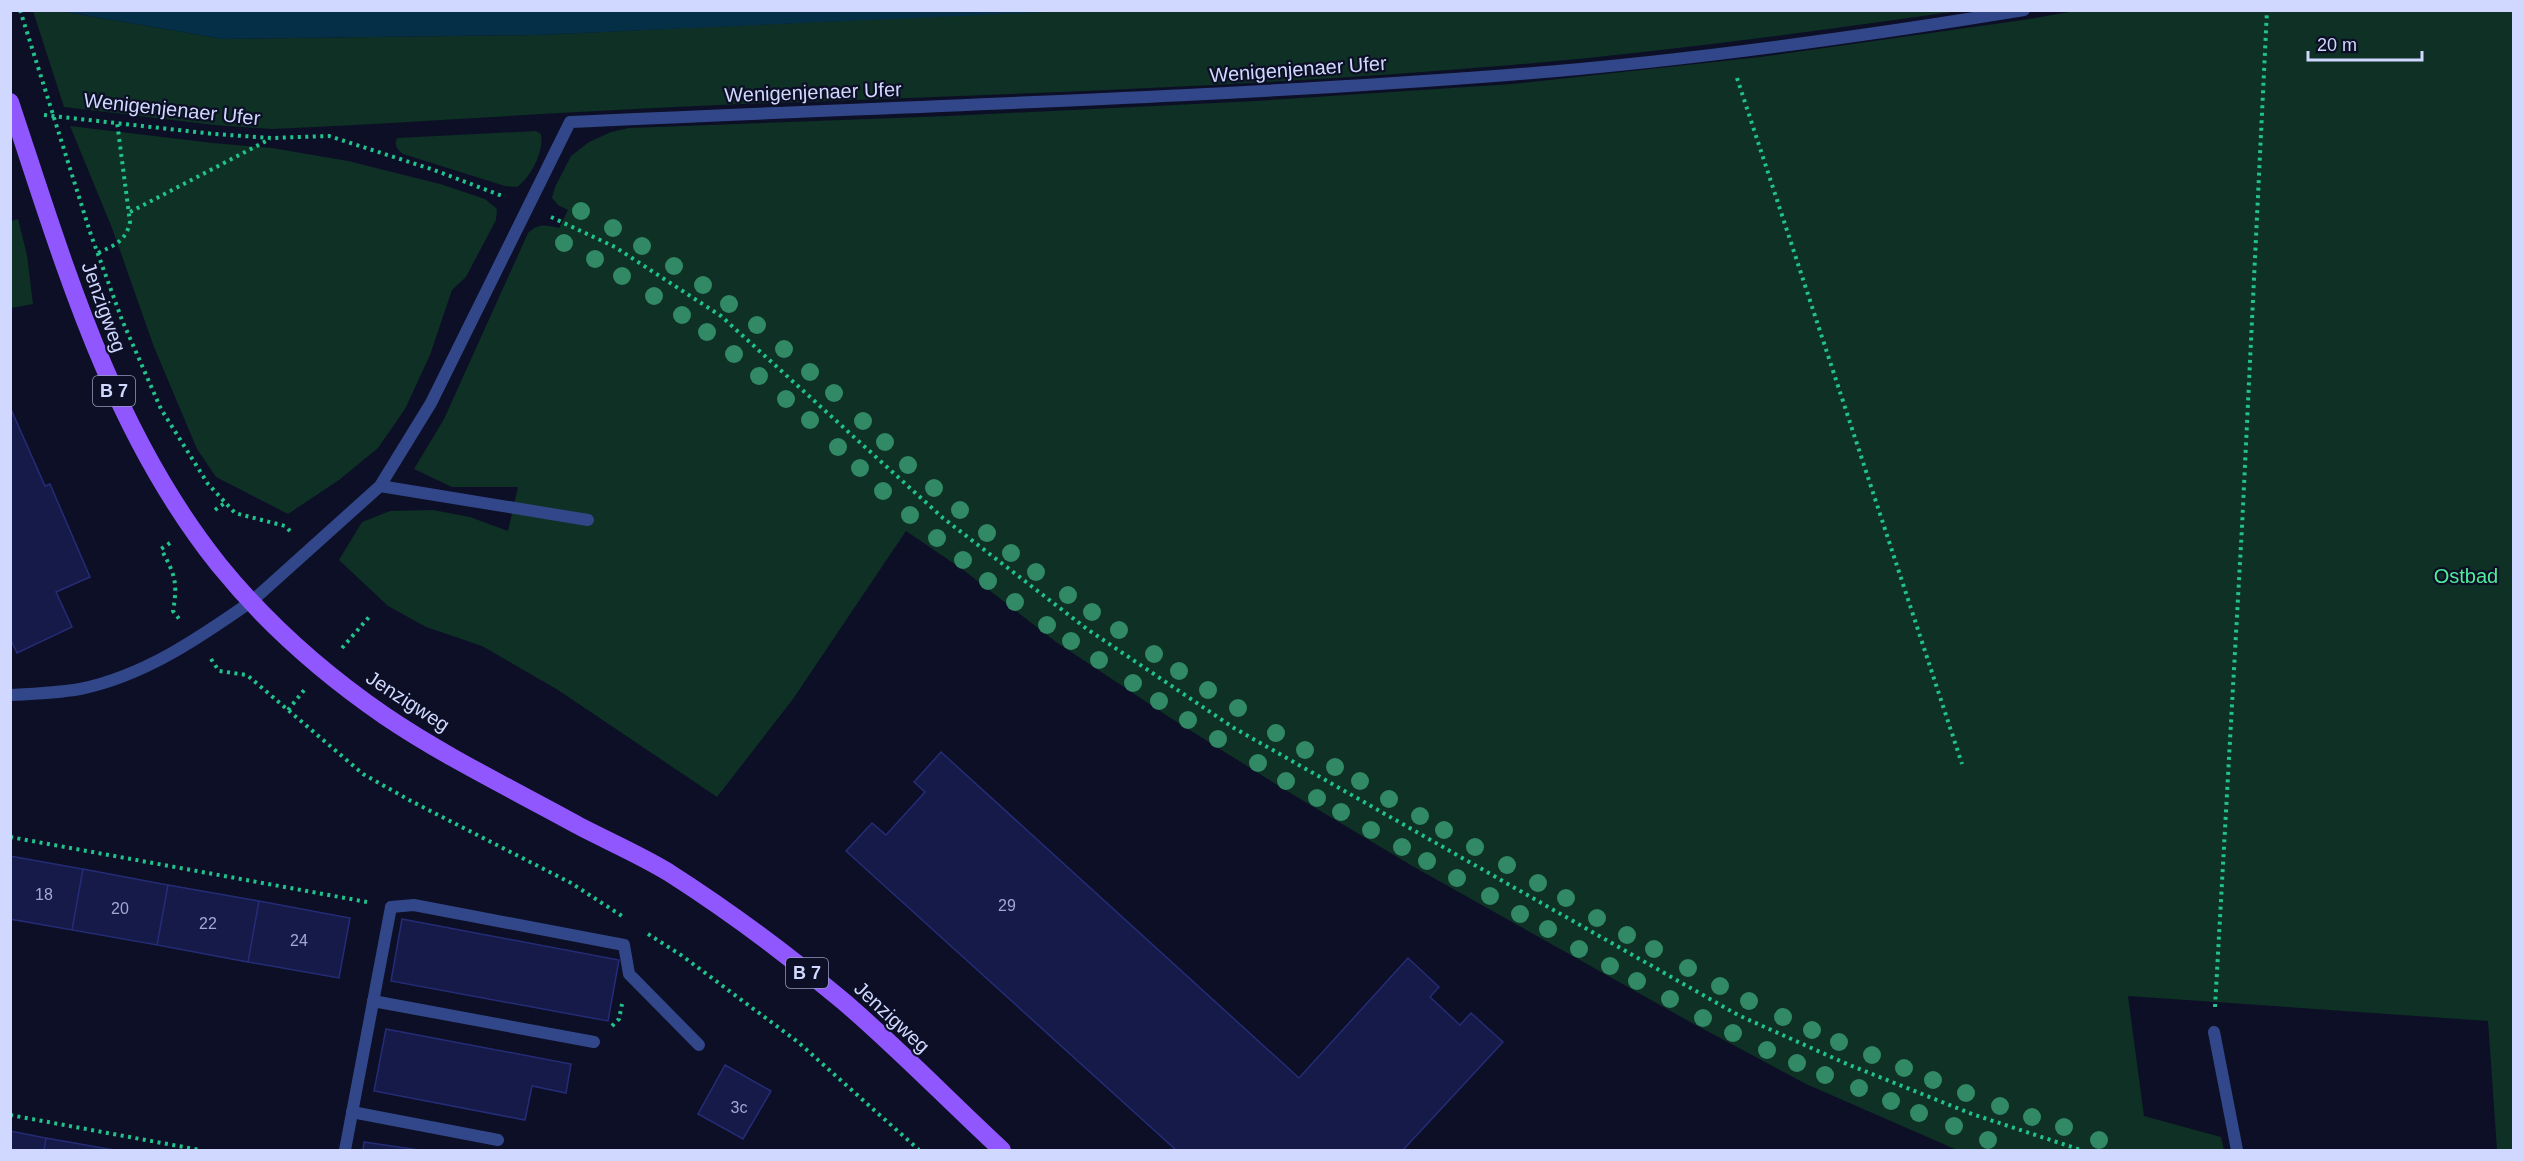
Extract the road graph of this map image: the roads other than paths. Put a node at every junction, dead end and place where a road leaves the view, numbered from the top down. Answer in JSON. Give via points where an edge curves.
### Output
{"nodes":[{"id":1,"x":2024,"y":10,"type":"edge"},
{"id":2,"x":10,"y":102,"type":"edge"},
{"id":3,"x":380,"y":486,"type":"junction"},
{"id":4,"x":588,"y":520,"type":"dead end"},
{"id":5,"x":252,"y":601,"type":"junction"},
{"id":6,"x":10,"y":695,"type":"edge"},
{"id":7,"x":373,"y":1001,"type":"junction"},
{"id":8,"x":2214,"y":1032,"type":"road end"},
{"id":9,"x":594,"y":1042,"type":"road end"},
{"id":10,"x":699,"y":1045,"type":"dead end"},
{"id":11,"x":352,"y":1112,"type":"junction"},
{"id":12,"x":498,"y":1140,"type":"dead end"},
{"id":13,"x":345,"y":1150,"type":"edge"},
{"id":14,"x":1002,"y":1150,"type":"edge"},
{"id":15,"x":2237,"y":1150,"type":"edge"}],
"edges":[{"from":1,"to":3,"type":"street","name":"Wenigenjenaer Ufer","via":[[1728,51],[1511,75],[1255,92],[570,122],[431,404]]},
{"from":2,"to":5,"type":"main road","name":"Jenzigweg","number":"B 7","via":[[103,368],[151,463],[191,527]]},
{"from":3,"to":4,"type":"street"},
{"from":3,"to":5,"type":"street"},
{"from":5,"to":6,"type":"street","via":[[197,640],[127,675],[89,686]]},
{"from":5,"to":14,"type":"main road","name":"Jenzigweg","number":"B 7","via":[[322,669],[387,717],[665,871],[751,928],[844,1003]]},
{"from":7,"to":9,"type":"street"},
{"from":7,"to":10,"type":"street","via":[[391,907],[414,905],[624,945],[629,974]]},
{"from":7,"to":11,"type":"street"},
{"from":8,"to":15,"type":"street"},
{"from":11,"to":12,"type":"street"},
{"from":11,"to":13,"type":"street"}]}
